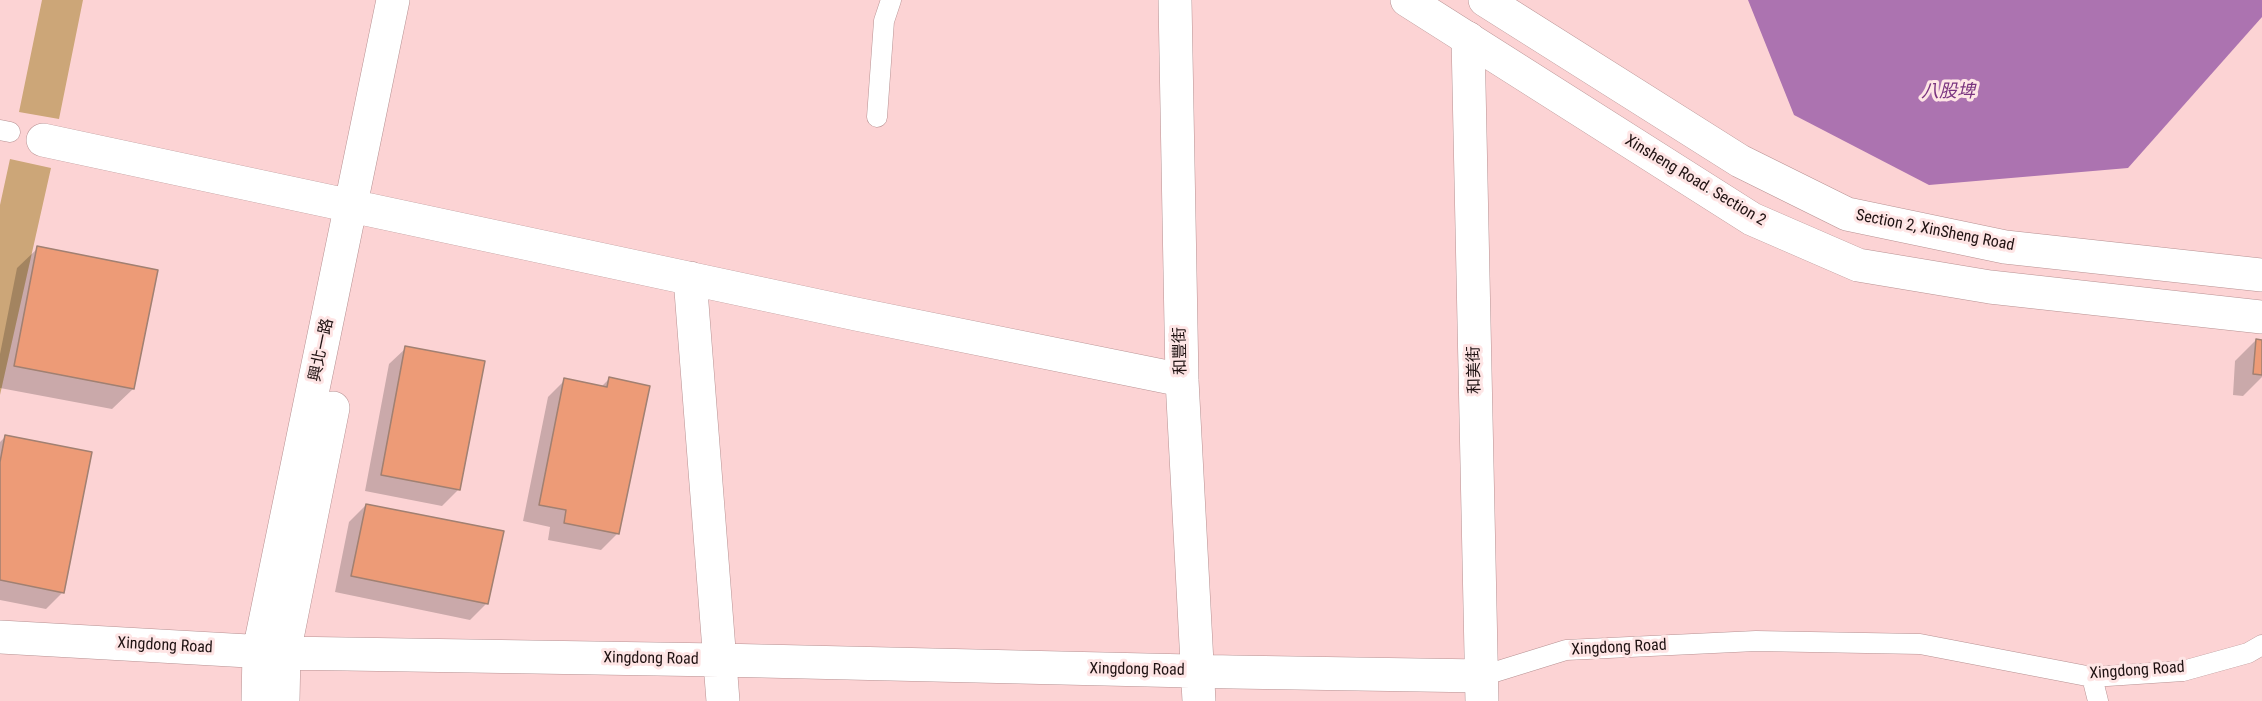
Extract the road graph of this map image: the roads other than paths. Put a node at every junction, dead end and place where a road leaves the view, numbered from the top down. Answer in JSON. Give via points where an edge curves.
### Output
{"nodes":[{"id":1,"x":393,"y":0,"type":"edge"},
{"id":2,"x":415,"y":0,"type":"edge"},
{"id":3,"x":891,"y":0,"type":"edge"},
{"id":4,"x":1175,"y":0,"type":"edge"},
{"id":5,"x":1407,"y":0,"type":"edge"},
{"id":6,"x":1485,"y":0,"type":"edge"},
{"id":7,"x":1468,"y":38,"type":"junction"},
{"id":8,"x":878,"y":117,"type":"dead end"},
{"id":9,"x":43,"y":140,"type":"dead end"},
{"id":10,"x":362,"y":208,"type":"junction"},
{"id":11,"x":2262,"y":276,"type":"edge"},
{"id":12,"x":690,"y":278,"type":"junction"},
{"id":13,"x":2262,"y":317,"type":"edge"},
{"id":14,"x":1182,"y":380,"type":"junction"},
{"id":15,"x":0,"y":637,"type":"edge"},
{"id":16,"x":2262,"y":645,"type":"edge"},
{"id":17,"x":272,"y":652,"type":"junction"},
{"id":18,"x":719,"y":660,"type":"junction"},
{"id":19,"x":2092,"y":677,"type":"junction"},
{"id":20,"x":1199,"y":686,"type":"edge"},
{"id":21,"x":1482,"y":688,"type":"edge"},
{"id":22,"x":258,"y":701,"type":"edge"},
{"id":23,"x":283,"y":701,"type":"edge"},
{"id":24,"x":723,"y":701,"type":"edge"},
{"id":25,"x":2098,"y":701,"type":"edge"}],
"edges":[{"from":1,"to":10,"type":"street"},
{"from":2,"to":10,"type":"street"},
{"from":3,"to":8,"type":"lane","via":[[884,21]]},
{"from":4,"to":14,"type":"street","name":"和豐街"},
{"from":5,"to":7,"type":"street","name":"Xinsheng Road. Section 2"},
{"from":6,"to":11,"type":"street","name":"Section 2, XinSheng Road","via":[[1740,161],[1847,214],[2005,247]]},
{"from":7,"to":13,"type":"street","name":"Xinsheng Road. Section 2","via":[[1752,219],[1858,266],[1990,287]]},
{"from":7,"to":21,"type":"street","name":"和美街"},
{"from":9,"to":10,"type":"street"},
{"from":10,"to":12,"type":"street"},
{"from":10,"to":17,"type":"street"},
{"from":12,"to":14,"type":"street"},
{"from":12,"to":18,"type":"street"},
{"from":14,"to":20,"type":"street","name":"和豐街"},
{"from":15,"to":17,"type":"street","name":"Xingdong Road"},
{"from":16,"to":19,"type":"lane","name":"Xingdong Road","via":[[2248,653],[2183,670]]},
{"from":17,"to":18,"type":"street","name":"Xingdong Road"},
{"from":17,"to":22,"type":"street"},
{"from":17,"to":23,"type":"street"},
{"from":18,"to":20,"type":"street","name":"Xingdong Road"},
{"from":18,"to":24,"type":"street"},
{"from":19,"to":21,"type":"lane","name":"Xingdong Road","via":[[1920,644],[1756,641],[1566,650]]},
{"from":19,"to":25,"type":"lane"},
{"from":20,"to":21,"type":"street","name":"Xingdong Road"}]}
